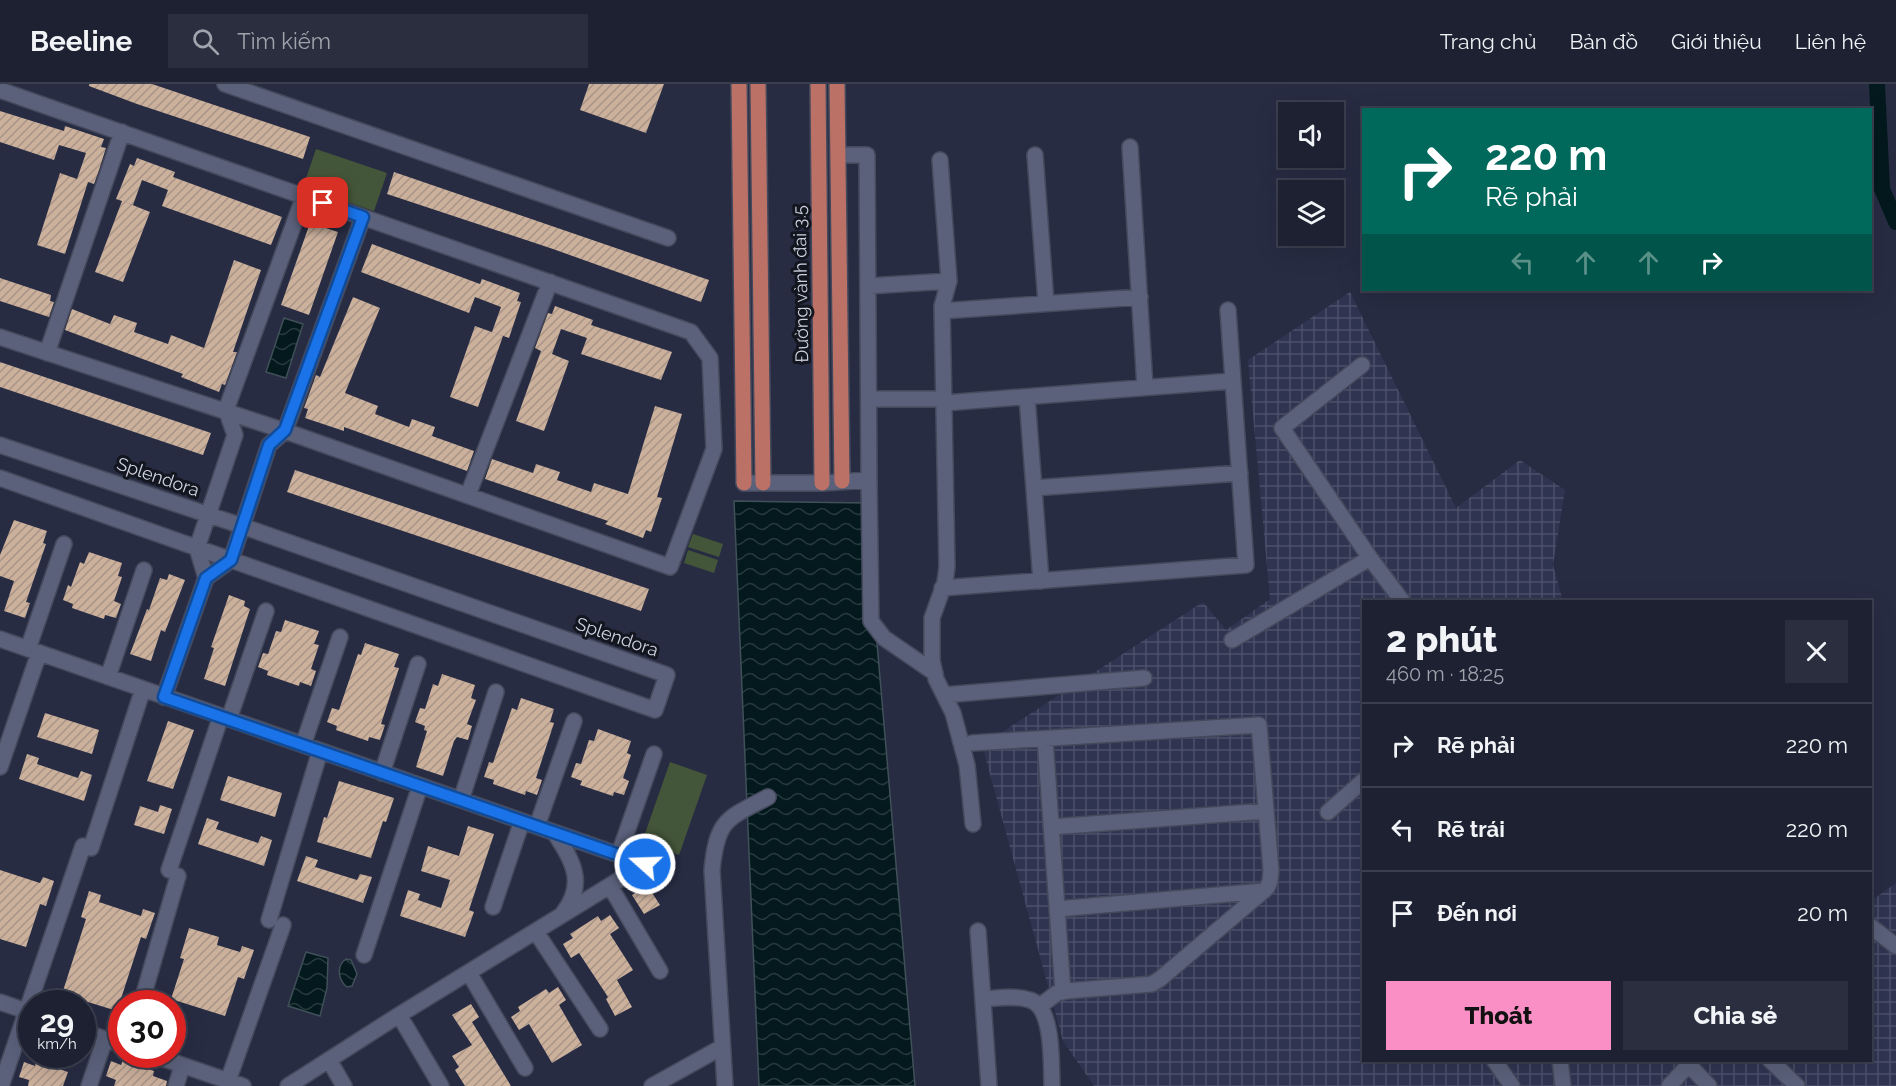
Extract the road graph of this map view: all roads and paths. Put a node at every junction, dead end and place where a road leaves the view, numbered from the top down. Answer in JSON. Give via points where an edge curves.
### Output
{"nodes":[{"id":1,"x":225,"y":84,"type":"edge"},
{"id":2,"x":740,"y":84,"type":"edge"},
{"id":3,"x":758,"y":84,"type":"edge"},
{"id":4,"x":818,"y":84,"type":"edge"},
{"id":5,"x":837,"y":84,"type":"edge"},
{"id":6,"x":0,"y":90,"type":"edge"},
{"id":7,"x":122,"y":132,"type":"junction"},
{"id":8,"x":1130,"y":147,"type":"dead end"},
{"id":9,"x":838,"y":155,"type":"junction"},
{"id":10,"x":1035,"y":155,"type":"dead end"},
{"id":11,"x":940,"y":160,"type":"dead end"},
{"id":12,"x":303,"y":196,"type":"junction"},
{"id":13,"x":363,"y":217,"type":"junction"},
{"id":14,"x":668,"y":238,"type":"dead end"},
{"id":15,"x":949,"y":281,"type":"junction"},
{"id":16,"x":550,"y":282,"type":"junction"},
{"id":17,"x":868,"y":286,"type":"junction"},
{"id":18,"x":1140,"y":297,"type":"junction"},
{"id":19,"x":1046,"y":303,"type":"junction"},
{"id":20,"x":942,"y":310,"type":"junction"},
{"id":21,"x":1228,"y":310,"type":"dead end"},
{"id":22,"x":0,"y":337,"type":"edge"},
{"id":23,"x":47,"y":353,"type":"junction"},
{"id":24,"x":1362,"y":365,"type":"dead end"},
{"id":25,"x":1232,"y":381,"type":"junction"},
{"id":26,"x":1145,"y":387,"type":"junction"},
{"id":27,"x":1027,"y":397,"type":"junction"},
{"id":28,"x":869,"y":399,"type":"junction"},
{"id":29,"x":944,"y":401,"type":"junction"},
{"id":30,"x":226,"y":411,"type":"junction"},
{"id":31,"x":285,"y":430,"type":"junction"},
{"id":32,"x":0,"y":445,"type":"edge"},
{"id":33,"x":1240,"y":473,"type":"junction"},
{"id":34,"x":0,"y":478,"type":"edge"},
{"id":35,"x":869,"y":480,"type":"junction"},
{"id":36,"x":842,"y":481,"type":"junction"},
{"id":37,"x":744,"y":483,"type":"joint"},
{"id":38,"x":763,"y":483,"type":"junction"},
{"id":39,"x":822,"y":483,"type":"junction"},
{"id":40,"x":1034,"y":488,"type":"junction"},
{"id":41,"x":468,"y":495,"type":"junction"},
{"id":42,"x":208,"y":515,"type":"junction"},
{"id":43,"x":242,"y":526,"type":"junction"},
{"id":44,"x":64,"y":544,"type":"dead end"},
{"id":45,"x":197,"y":548,"type":"junction"},
{"id":46,"x":1370,"y":558,"type":"junction"},
{"id":47,"x":231,"y":560,"type":"junction"},
{"id":48,"x":144,"y":570,"type":"dead end"},
{"id":49,"x":206,"y":578,"type":"junction"},
{"id":50,"x":1041,"y":581,"type":"junction"},
{"id":51,"x":942,"y":588,"type":"junction"},
{"id":52,"x":1402,"y":600,"type":"edge"},
{"id":53,"x":266,"y":611,"type":"dead end"},
{"id":54,"x":340,"y":637,"type":"dead end"},
{"id":55,"x":0,"y":639,"type":"edge"},
{"id":56,"x":1232,"y":640,"type":"dead end"},
{"id":57,"x":34,"y":651,"type":"junction"},
{"id":58,"x":418,"y":664,"type":"dead end"},
{"id":59,"x":935,"y":673,"type":"junction"},
{"id":60,"x":108,"y":677,"type":"junction"},
{"id":61,"x":1144,"y":678,"type":"dead end"},
{"id":62,"x":143,"y":689,"type":"junction"},
{"id":63,"x":496,"y":692,"type":"dead end"},
{"id":64,"x":944,"y":695,"type":"junction"},
{"id":65,"x":164,"y":697,"type":"junction"},
{"id":66,"x":225,"y":718,"type":"junction"},
{"id":67,"x":574,"y":721,"type":"dead end"},
{"id":68,"x":1045,"y":739,"type":"junction"},
{"id":69,"x":972,"y":743,"type":"dead end"},
{"id":70,"x":303,"y":745,"type":"junction"},
{"id":71,"x":320,"y":751,"type":"junction"},
{"id":72,"x":654,"y":754,"type":"dead end"},
{"id":73,"x":0,"y":767,"type":"edge"},
{"id":74,"x":382,"y":773,"type":"junction"},
{"id":75,"x":1362,"y":782,"type":"edge"},
{"id":76,"x":420,"y":786,"type":"junction"},
{"id":77,"x":768,"y":797,"type":"dead end"},
{"id":78,"x":461,"y":800,"type":"junction"},
{"id":79,"x":1266,"y":811,"type":"junction"},
{"id":80,"x":1328,"y":812,"type":"dead end"},
{"id":81,"x":530,"y":824,"type":"junction"},
{"id":82,"x":973,"y":824,"type":"dead end"},
{"id":83,"x":1051,"y":827,"type":"junction"},
{"id":84,"x":554,"y":832,"type":"junction"},
{"id":85,"x":618,"y":855,"type":"junction"},
{"id":86,"x":610,"y":886,"type":"junction"},
{"id":87,"x":1264,"y":891,"type":"junction"},
{"id":88,"x":493,"y":907,"type":"dead end"},
{"id":89,"x":1057,"y":909,"type":"junction"},
{"id":90,"x":551,"y":922,"type":"junction"},
{"id":91,"x":1872,"y":928,"type":"edge"},
{"id":92,"x":978,"y":931,"type":"dead end"},
{"id":93,"x":536,"y":932,"type":"junction"},
{"id":94,"x":1896,"y":946,"type":"edge"},
{"id":95,"x":364,"y":955,"type":"dead end"},
{"id":96,"x":660,"y":971,"type":"dead end"},
{"id":97,"x":469,"y":973,"type":"junction"},
{"id":98,"x":37,"y":990,"type":"edge"},
{"id":99,"x":145,"y":990,"type":"edge"},
{"id":100,"x":1063,"y":992,"type":"junction"},
{"id":101,"x":983,"y":999,"type":"junction"},
{"id":102,"x":0,"y":1002,"type":"edge"},
{"id":103,"x":1040,"y":1006,"type":"junction"},
{"id":104,"x":18,"y":1008,"type":"edge"},
{"id":105,"x":399,"y":1015,"type":"junction"},
{"id":106,"x":600,"y":1029,"type":"dead end"},
{"id":107,"x":96,"y":1036,"type":"edge"},
{"id":108,"x":105,"y":1039,"type":"junction"},
{"id":109,"x":108,"y":1040,"type":"edge"},
{"id":110,"x":18,"y":1041,"type":"edge"},
{"id":111,"x":722,"y":1047,"type":"junction"},
{"id":112,"x":329,"y":1060,"type":"junction"},
{"id":113,"x":1495,"y":1062,"type":"edge"},
{"id":114,"x":1560,"y":1062,"type":"edge"},
{"id":115,"x":1772,"y":1062,"type":"edge"},
{"id":116,"x":1691,"y":1063,"type":"edge"},
{"id":117,"x":186,"y":1067,"type":"edge"},
{"id":118,"x":181,"y":1068,"type":"edge"},
{"id":119,"x":525,"y":1068,"type":"dead end"},
{"id":120,"x":236,"y":1083,"type":"edge"},
{"id":121,"x":1,"y":1086,"type":"edge"},
{"id":122,"x":89,"y":1086,"type":"edge"},
{"id":123,"x":176,"y":1086,"type":"edge"},
{"id":124,"x":288,"y":1086,"type":"edge"},
{"id":125,"x":344,"y":1086,"type":"edge"},
{"id":126,"x":441,"y":1086,"type":"edge"},
{"id":127,"x":652,"y":1086,"type":"edge"},
{"id":128,"x":725,"y":1086,"type":"edge"},
{"id":129,"x":989,"y":1086,"type":"edge"},
{"id":130,"x":1052,"y":1086,"type":"edge"},
{"id":131,"x":1512,"y":1086,"type":"edge"},
{"id":132,"x":1563,"y":1086,"type":"edge"},
{"id":133,"x":1669,"y":1086,"type":"edge"},
{"id":134,"x":1709,"y":1086,"type":"edge"},
{"id":135,"x":1797,"y":1086,"type":"edge"}],
"edges":[{"from":1,"to":14,"type":"street"},
{"from":2,"to":37,"type":"main road"},
{"from":3,"to":38,"type":"main road"},
{"from":4,"to":39,"type":"main road","name":"Đường vành đai 3.5"},
{"from":5,"to":9,"type":"main road","name":"Đường vành đai 3.5"},
{"from":6,"to":7,"type":"street"},
{"from":7,"to":12,"type":"street"},
{"from":7,"to":23,"type":"street"},
{"from":8,"to":18,"type":"street"},
{"from":9,"to":17,"type":"street","via":[[867,155]]},
{"from":9,"to":36,"type":"main road","name":"Đường vành đai 3.5"},
{"from":10,"to":19,"type":"street"},
{"from":11,"to":15,"type":"street"},
{"from":12,"to":13,"type":"street"},
{"from":12,"to":30,"type":"street"},
{"from":13,"to":16,"type":"street"},
{"from":13,"to":31,"type":"street"},
{"from":15,"to":17,"type":"street"},
{"from":15,"to":20,"type":"street"},
{"from":16,"to":41,"type":"street"},
{"from":16,"to":41,"type":"street","via":[[691,332],[710,358],[714,448],[670,567]]},
{"from":17,"to":28,"type":"street"},
{"from":18,"to":19,"type":"street"},
{"from":18,"to":26,"type":"street"},
{"from":19,"to":20,"type":"street"},
{"from":20,"to":29,"type":"street"},
{"from":21,"to":25,"type":"street"},
{"from":22,"to":23,"type":"street"},
{"from":23,"to":30,"type":"street"},
{"from":24,"to":46,"type":"street","via":[[1282,428]]},
{"from":25,"to":26,"type":"street"},
{"from":25,"to":33,"type":"street"},
{"from":26,"to":27,"type":"street"},
{"from":27,"to":29,"type":"street"},
{"from":27,"to":40,"type":"street"},
{"from":28,"to":29,"type":"street"},
{"from":28,"to":35,"type":"street"},
{"from":29,"to":51,"type":"street","via":[[947,567]]},
{"from":30,"to":31,"type":"street"},
{"from":30,"to":42,"type":"street","via":[[235,435]]},
{"from":31,"to":41,"type":"street"},
{"from":31,"to":43,"type":"street","via":[[269,445]]},
{"from":32,"to":42,"type":"street","name":"Splendora"},
{"from":33,"to":40,"type":"street"},
{"from":33,"to":50,"type":"street","via":[[1246,565]]},
{"from":34,"to":45,"type":"street","name":"Splendora"},
{"from":35,"to":36,"type":"street"},
{"from":35,"to":59,"type":"street","via":[[871,621],[884,638]]},
{"from":36,"to":39,"type":"street"},
{"from":37,"to":38,"type":"street"},
{"from":38,"to":39,"type":"street"},
{"from":40,"to":50,"type":"street"},
{"from":42,"to":43,"type":"street","name":"Splendora"},
{"from":42,"to":45,"type":"street"},
{"from":43,"to":47,"type":"street"},
{"from":43,"to":47,"type":"street","name":"Splendora","via":[[667,675],[655,710]]},
{"from":44,"to":57,"type":"street"},
{"from":45,"to":47,"type":"street","name":"Splendora"},
{"from":45,"to":49,"type":"street"},
{"from":46,"to":52,"type":"street"},
{"from":46,"to":56,"type":"street"},
{"from":47,"to":49,"type":"street"},
{"from":48,"to":60,"type":"street"},
{"from":49,"to":65,"type":"street"},
{"from":50,"to":51,"type":"street"},
{"from":51,"to":59,"type":"street","via":[[932,618]]},
{"from":53,"to":66,"type":"street"},
{"from":54,"to":70,"type":"street"},
{"from":55,"to":57,"type":"street"},
{"from":57,"to":60,"type":"street"},
{"from":57,"to":73,"type":"street"},
{"from":58,"to":74,"type":"street"},
{"from":59,"to":64,"type":"street"},
{"from":60,"to":62,"type":"street"},
{"from":61,"to":64,"type":"street"},
{"from":62,"to":65,"type":"street"},
{"from":62,"to":98,"type":"street"},
{"from":63,"to":78,"type":"street"},
{"from":64,"to":82,"type":"street","via":[[967,765]]},
{"from":65,"to":66,"type":"street"},
{"from":66,"to":70,"type":"street"},
{"from":66,"to":99,"type":"street","via":[[174,873]]},
{"from":67,"to":81,"type":"street"},
{"from":68,"to":69,"type":"street"},
{"from":68,"to":79,"type":"street","via":[[1259,725]]},
{"from":68,"to":83,"type":"street"},
{"from":70,"to":71,"type":"street"},
{"from":71,"to":74,"type":"street"},
{"from":71,"to":120,"type":"street"},
{"from":72,"to":85,"type":"street"},
{"from":74,"to":76,"type":"street"},
{"from":75,"to":80,"type":"street"},
{"from":76,"to":78,"type":"street"},
{"from":76,"to":95,"type":"street"},
{"from":77,"to":111,"type":"street","via":[[736,814],[719,831],[714,844],[712,870]]},
{"from":78,"to":81,"type":"street"},
{"from":79,"to":83,"type":"street"},
{"from":79,"to":87,"type":"street","via":[[1271,870],[1269,886]]},
{"from":81,"to":84,"type":"street"},
{"from":81,"to":88,"type":"street"},
{"from":83,"to":89,"type":"street"},
{"from":84,"to":85,"type":"street"},
{"from":84,"to":90,"type":"street","via":[[573,864],[576,880],[573,897],[564,912]]},
{"from":85,"to":86,"type":"street","via":[[645,864]]},
{"from":86,"to":90,"type":"street"},
{"from":86,"to":96,"type":"street"},
{"from":87,"to":89,"type":"street"},
{"from":87,"to":100,"type":"street","via":[[1161,980]]},
{"from":89,"to":100,"type":"street"},
{"from":90,"to":93,"type":"street"},
{"from":91,"to":94,"type":"street"},
{"from":92,"to":101,"type":"street"},
{"from":93,"to":97,"type":"street"},
{"from":93,"to":106,"type":"street"},
{"from":97,"to":105,"type":"street"},
{"from":97,"to":119,"type":"street"},
{"from":100,"to":103,"type":"street"},
{"from":101,"to":103,"type":"street","via":[[1016,998]]},
{"from":101,"to":129,"type":"street"},
{"from":102,"to":104,"type":"street"},
{"from":103,"to":130,"type":"street","via":[[1048,1022]]},
{"from":105,"to":112,"type":"street"},
{"from":105,"to":126,"type":"street"},
{"from":107,"to":108,"type":"street"},
{"from":108,"to":109,"type":"street"},
{"from":108,"to":122,"type":"street"},
{"from":110,"to":121,"type":"street"},
{"from":111,"to":127,"type":"street"},
{"from":111,"to":128,"type":"street"},
{"from":112,"to":124,"type":"street"},
{"from":112,"to":125,"type":"street"},
{"from":113,"to":131,"type":"street"},
{"from":114,"to":132,"type":"street"},
{"from":115,"to":135,"type":"street"},
{"from":116,"to":133,"type":"street"},
{"from":116,"to":134,"type":"street"},
{"from":117,"to":120,"type":"street"},
{"from":118,"to":123,"type":"street"}]}
